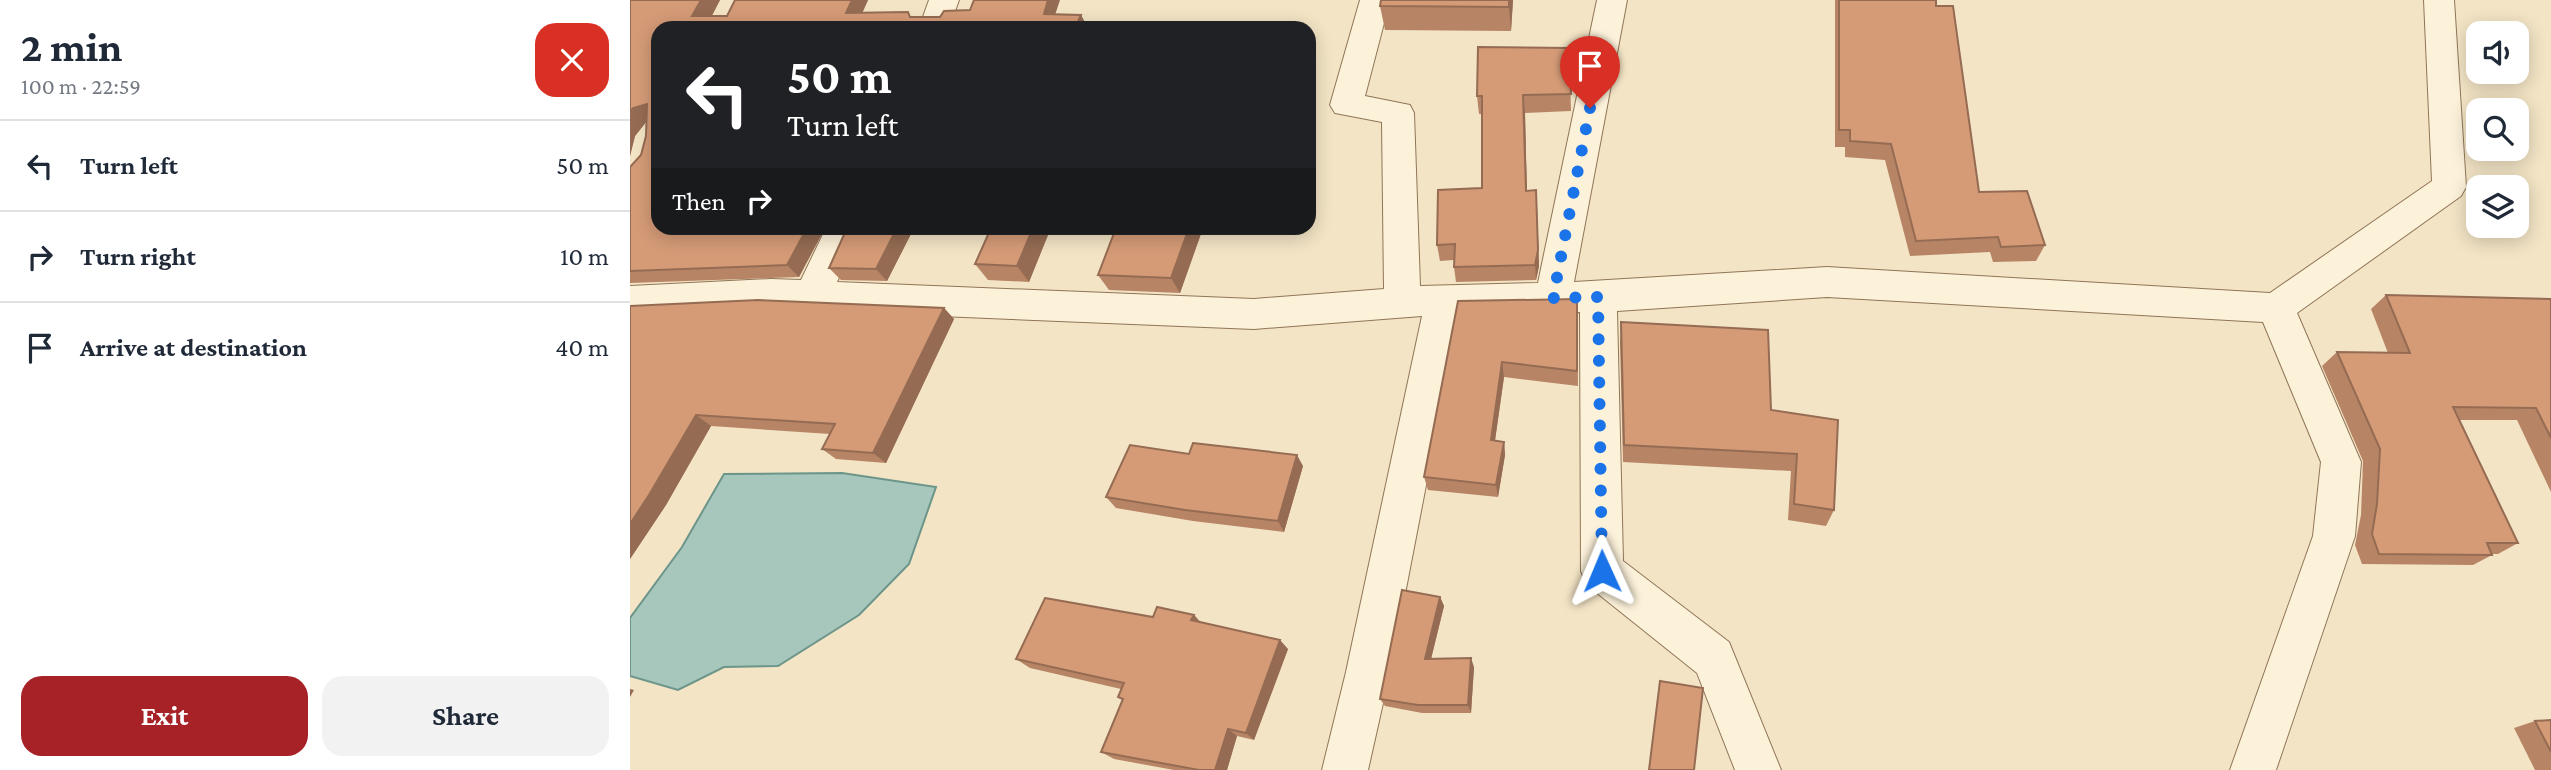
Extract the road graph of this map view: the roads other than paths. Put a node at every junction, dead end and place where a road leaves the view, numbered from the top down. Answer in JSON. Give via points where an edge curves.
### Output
{"nodes":[{"id":1,"x":944,"y":0,"type":"edge"},
{"id":2,"x":1375,"y":0,"type":"edge"},
{"id":3,"x":1612,"y":0,"type":"edge"},
{"id":4,"x":2439,"y":0,"type":"edge"},
{"id":5,"x":936,"y":21,"type":"edge"},
{"id":6,"x":840,"y":235,"type":"edge"},
{"id":7,"x":812,"y":296,"type":"junction"},
{"id":8,"x":1598,"y":297,"type":"junction"},
{"id":9,"x":1553,"y":298,"type":"junction"},
{"id":10,"x":1444,"y":299,"type":"junction"},
{"id":11,"x":630,"y":301,"type":"edge"},
{"id":12,"x":1402,"y":302,"type":"junction"},
{"id":13,"x":2276,"y":308,"type":"junction"},
{"id":14,"x":1345,"y":770,"type":"edge"},
{"id":15,"x":1758,"y":770,"type":"edge"},
{"id":16,"x":2253,"y":770,"type":"edge"}],
"edges":[{"from":1,"to":5,"type":"street"},
{"from":2,"to":12,"type":"street","via":[[1346,105],[1398,113]]},
{"from":3,"to":9,"type":"street"},
{"from":4,"to":13,"type":"street","via":[[2449,187]]},
{"from":6,"to":7,"type":"street"},
{"from":7,"to":11,"type":"street"},
{"from":7,"to":12,"type":"street","via":[[1254,314]]},
{"from":8,"to":9,"type":"street"},
{"from":8,"to":13,"type":"street","via":[[1826,282]]},
{"from":8,"to":15,"type":"street","via":[[1602,571],[1713,658]]},
{"from":9,"to":10,"type":"street"},
{"from":10,"to":12,"type":"street"},
{"from":10,"to":14,"type":"street"},
{"from":13,"to":16,"type":"street","via":[[2341,462],[2334,536]]}]}
